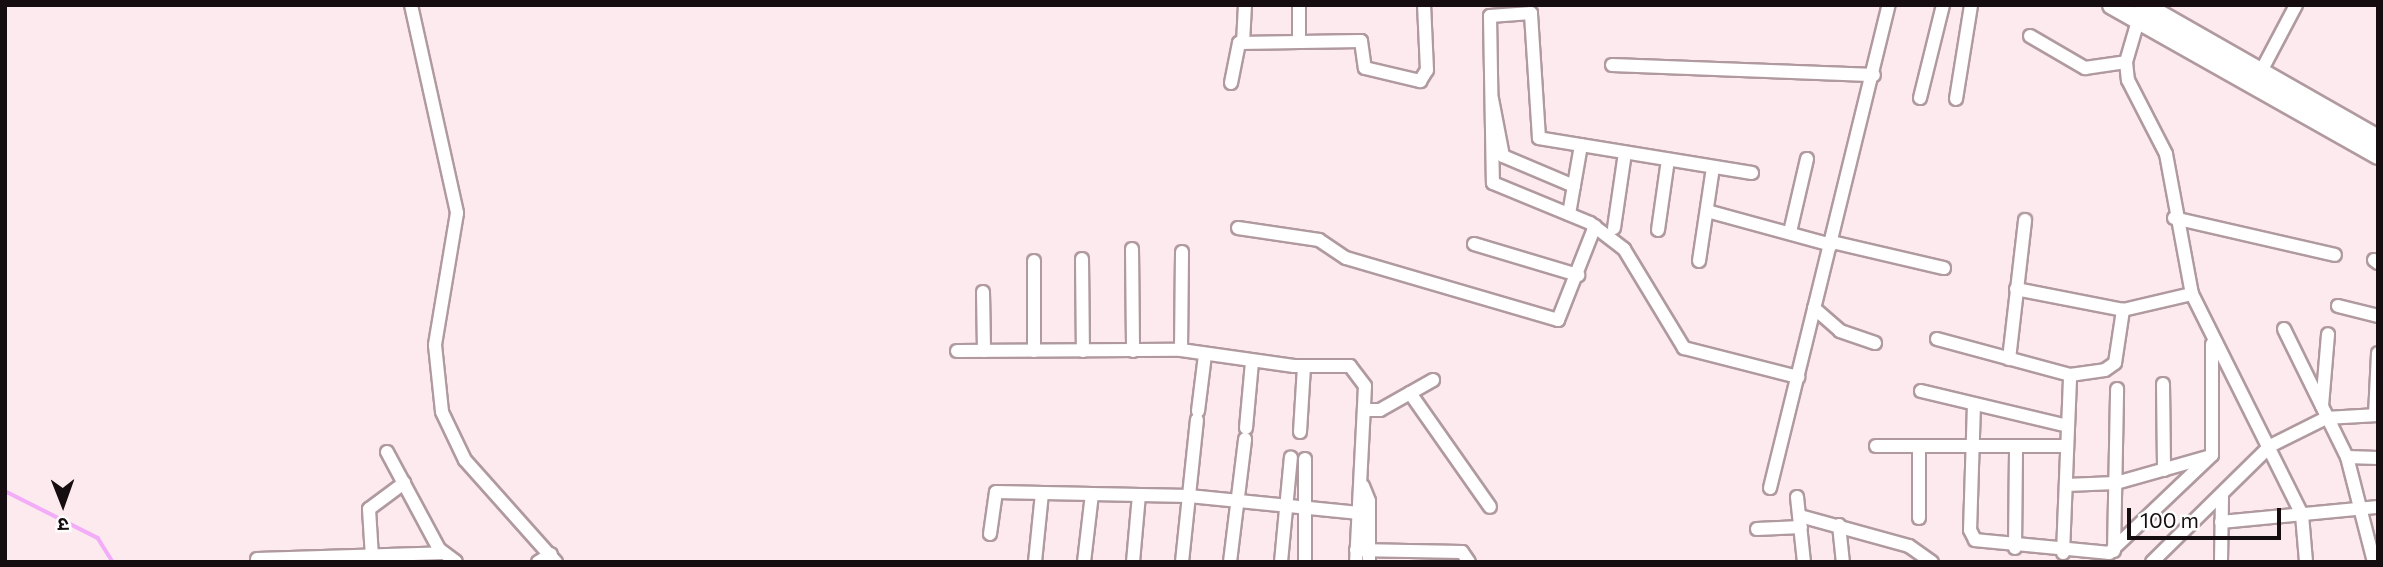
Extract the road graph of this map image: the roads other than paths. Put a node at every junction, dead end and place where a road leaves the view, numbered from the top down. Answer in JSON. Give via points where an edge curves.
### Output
{"nodes":[{"id":1,"x":411,"y":5,"type":"edge"},
{"id":2,"x":1245,"y":5,"type":"edge"},
{"id":3,"x":1299,"y":5,"type":"edge"},
{"id":4,"x":1424,"y":5,"type":"edge"},
{"id":5,"x":1889,"y":5,"type":"edge"},
{"id":6,"x":1943,"y":5,"type":"edge"},
{"id":7,"x":1971,"y":5,"type":"edge"},
{"id":8,"x":2112,"y":5,"type":"edge"},
{"id":9,"x":2296,"y":5,"type":"edge"},
{"id":10,"x":1526,"y":8,"type":"edge"},
{"id":11,"x":2142,"y":9,"type":"edge"},
{"id":12,"x":2029,"y":36,"type":"dead end"},
{"id":13,"x":1299,"y":42,"type":"junction"},
{"id":14,"x":1243,"y":43,"type":"junction"},
{"id":15,"x":2126,"y":62,"type":"junction"},
{"id":16,"x":1612,"y":65,"type":"dead end"},
{"id":17,"x":1874,"y":75,"type":"junction"},
{"id":18,"x":2256,"y":80,"type":"junction"},
{"id":19,"x":1231,"y":83,"type":"dead end"},
{"id":20,"x":1490,"y":95,"type":"junction"},
{"id":21,"x":1920,"y":98,"type":"dead end"},
{"id":22,"x":1956,"y":99,"type":"dead end"},
{"id":23,"x":2378,"y":139,"type":"edge"},
{"id":24,"x":1581,"y":145,"type":"junction"},
{"id":25,"x":1625,"y":153,"type":"junction"},
{"id":26,"x":2378,"y":155,"type":"edge"},
{"id":27,"x":1807,"y":159,"type":"dead end"},
{"id":28,"x":1668,"y":160,"type":"junction"},
{"id":29,"x":1713,"y":167,"type":"junction"},
{"id":30,"x":1752,"y":173,"type":"dead end"},
{"id":31,"x":1574,"y":186,"type":"junction"},
{"id":32,"x":1707,"y":211,"type":"junction"},
{"id":33,"x":1569,"y":214,"type":"junction"},
{"id":34,"x":2174,"y":218,"type":"junction"},
{"id":35,"x":2025,"y":220,"type":"dead end"},
{"id":36,"x":1595,"y":226,"type":"junction"},
{"id":37,"x":1238,"y":228,"type":"dead end"},
{"id":38,"x":1614,"y":228,"type":"dead end"},
{"id":39,"x":1658,"y":230,"type":"dead end"},
{"id":40,"x":1790,"y":232,"type":"junction"},
{"id":41,"x":1831,"y":243,"type":"junction"},
{"id":42,"x":1474,"y":244,"type":"dead end"},
{"id":43,"x":1132,"y":249,"type":"dead end"},
{"id":44,"x":1182,"y":252,"type":"dead end"},
{"id":45,"x":2335,"y":255,"type":"dead end"},
{"id":46,"x":1082,"y":259,"type":"dead end"},
{"id":47,"x":1034,"y":261,"type":"dead end"},
{"id":48,"x":1699,"y":261,"type":"dead end"},
{"id":49,"x":1944,"y":268,"type":"dead end"},
{"id":50,"x":1578,"y":275,"type":"junction"},
{"id":51,"x":2016,"y":289,"type":"junction"},
{"id":52,"x":983,"y":292,"type":"dead end"},
{"id":53,"x":2192,"y":294,"type":"junction"},
{"id":54,"x":2338,"y":306,"type":"dead end"},
{"id":55,"x":1814,"y":308,"type":"junction"},
{"id":56,"x":2123,"y":310,"type":"junction"},
{"id":57,"x":2378,"y":316,"type":"edge"},
{"id":58,"x":2284,"y":329,"type":"dead end"},
{"id":59,"x":2328,"y":334,"type":"dead end"},
{"id":60,"x":1937,"y":339,"type":"dead end"},
{"id":61,"x":2212,"y":340,"type":"junction"},
{"id":62,"x":1875,"y":343,"type":"dead end"},
{"id":63,"x":1181,"y":350,"type":"junction"},
{"id":64,"x":957,"y":351,"type":"dead end"},
{"id":65,"x":984,"y":351,"type":"junction"},
{"id":66,"x":1034,"y":351,"type":"junction"},
{"id":67,"x":1083,"y":351,"type":"junction"},
{"id":68,"x":1133,"y":351,"type":"junction"},
{"id":69,"x":2378,"y":353,"type":"edge"},
{"id":70,"x":1205,"y":355,"type":"junction"},
{"id":71,"x":2009,"y":359,"type":"junction"},
{"id":72,"x":1252,"y":362,"type":"junction"},
{"id":73,"x":1304,"y":366,"type":"junction"},
{"id":74,"x":2070,"y":375,"type":"junction"},
{"id":75,"x":1798,"y":377,"type":"junction"},
{"id":76,"x":1433,"y":380,"type":"dead end"},
{"id":77,"x":2163,"y":384,"type":"dead end"},
{"id":78,"x":2117,"y":390,"type":"dead end"},
{"id":79,"x":1921,"y":391,"type":"dead end"},
{"id":80,"x":1410,"y":393,"type":"junction"},
{"id":81,"x":1974,"y":404,"type":"junction"},
{"id":82,"x":1365,"y":410,"type":"junction"},
{"id":83,"x":2324,"y":413,"type":"junction"},
{"id":84,"x":2376,"y":415,"type":"edge"},
{"id":85,"x":2067,"y":426,"type":"junction"},
{"id":86,"x":1300,"y":432,"type":"dead end"},
{"id":87,"x":1876,"y":446,"type":"dead end"},
{"id":88,"x":1919,"y":446,"type":"junction"},
{"id":89,"x":1971,"y":446,"type":"junction"},
{"id":90,"x":2016,"y":446,"type":"junction"},
{"id":91,"x":2067,"y":446,"type":"junction"},
{"id":92,"x":2270,"y":446,"type":"junction"},
{"id":93,"x":387,"y":452,"type":"dead end"},
{"id":94,"x":2212,"y":455,"type":"junction"},
{"id":95,"x":1292,"y":457,"type":"dead end"},
{"id":96,"x":2347,"y":457,"type":"junction"},
{"id":97,"x":2378,"y":458,"type":"edge"},
{"id":98,"x":1305,"y":459,"type":"dead end"},
{"id":99,"x":2164,"y":470,"type":"junction"},
{"id":100,"x":404,"y":482,"type":"junction"},
{"id":101,"x":2116,"y":483,"type":"junction"},
{"id":102,"x":2066,"y":485,"type":"junction"},
{"id":103,"x":1770,"y":488,"type":"dead end"},
{"id":104,"x":1042,"y":493,"type":"junction"},
{"id":105,"x":1092,"y":494,"type":"junction"},
{"id":106,"x":1139,"y":495,"type":"junction"},
{"id":107,"x":1189,"y":496,"type":"junction"},
{"id":108,"x":1797,"y":497,"type":"dead end"},
{"id":109,"x":2221,"y":497,"type":"junction"},
{"id":110,"x":1237,"y":501,"type":"junction"},
{"id":111,"x":1287,"y":506,"type":"junction"},
{"id":112,"x":1490,"y":507,"type":"dead end"},
{"id":113,"x":2371,"y":507,"type":"edge"},
{"id":114,"x":1305,"y":510,"type":"junction"},
{"id":115,"x":1363,"y":514,"type":"junction"},
{"id":116,"x":2302,"y":515,"type":"junction"},
{"id":117,"x":1919,"y":518,"type":"dead end"},
{"id":118,"x":1800,"y":521,"type":"junction"},
{"id":119,"x":2221,"y":522,"type":"junction"},
{"id":120,"x":1839,"y":525,"type":"junction"},
{"id":121,"x":1757,"y":529,"type":"dead end"},
{"id":122,"x":990,"y":534,"type":"dead end"},
{"id":123,"x":1909,"y":546,"type":"junction"},
{"id":124,"x":2015,"y":548,"type":"junction"},
{"id":125,"x":2114,"y":551,"type":"junction"},
{"id":126,"x":444,"y":553,"type":"junction"},
{"id":127,"x":2063,"y":553,"type":"junction"},
{"id":128,"x":1362,"y":556,"type":"edge"},
{"id":129,"x":1419,"y":556,"type":"edge"},
{"id":130,"x":372,"y":557,"type":"junction"},
{"id":131,"x":415,"y":558,"type":"edge"},
{"id":132,"x":554,"y":558,"type":"edge"},
{"id":133,"x":257,"y":559,"type":"dead end"},
{"id":134,"x":358,"y":559,"type":"edge"},
{"id":135,"x":456,"y":562,"type":"edge"},
{"id":136,"x":538,"y":562,"type":"edge"},
{"id":137,"x":1035,"y":562,"type":"edge"},
{"id":138,"x":1084,"y":562,"type":"edge"},
{"id":139,"x":1133,"y":562,"type":"edge"},
{"id":140,"x":1182,"y":562,"type":"edge"},
{"id":141,"x":1230,"y":562,"type":"edge"},
{"id":142,"x":1281,"y":562,"type":"edge"},
{"id":143,"x":1305,"y":562,"type":"edge"},
{"id":144,"x":1469,"y":562,"type":"edge"},
{"id":145,"x":1804,"y":562,"type":"edge"},
{"id":146,"x":1843,"y":562,"type":"edge"},
{"id":147,"x":1910,"y":562,"type":"edge"},
{"id":148,"x":1932,"y":562,"type":"edge"},
{"id":149,"x":2152,"y":562,"type":"edge"},
{"id":150,"x":2221,"y":562,"type":"edge"},
{"id":151,"x":2306,"y":562,"type":"edge"},
{"id":152,"x":2374,"y":562,"type":"edge"}],
"edges":[{"from":1,"to":132,"type":"street","via":[[457,214],[435,345],[442,412],[465,460]]},
{"from":2,"to":14,"type":"street"},
{"from":3,"to":13,"type":"street"},
{"from":4,"to":13,"type":"street","via":[[1427,70],[1420,81],[1365,68],[1361,41]]},
{"from":5,"to":17,"type":"street"},
{"from":6,"to":21,"type":"street"},
{"from":7,"to":22,"type":"street"},
{"from":8,"to":11,"type":"street"},
{"from":9,"to":18,"type":"street"},
{"from":10,"to":20,"type":"street","via":[[1490,16]]},
{"from":10,"to":24,"type":"street","via":[[1532,16],[1538,134]]},
{"from":11,"to":15,"type":"street"},
{"from":11,"to":18,"type":"street"},
{"from":12,"to":15,"type":"street","via":[[2085,68]]},
{"from":13,"to":14,"type":"street"},
{"from":14,"to":19,"type":"street"},
{"from":15,"to":34,"type":"street","via":[[2166,154]]},
{"from":16,"to":17,"type":"street"},
{"from":17,"to":41,"type":"street"},
{"from":18,"to":23,"type":"street"},
{"from":18,"to":26,"type":"street"},
{"from":20,"to":31,"type":"street","via":[[1498,109],[1503,156]]},
{"from":20,"to":33,"type":"street","via":[[1493,183]]},
{"from":24,"to":25,"type":"street"},
{"from":24,"to":31,"type":"street"},
{"from":25,"to":28,"type":"street"},
{"from":25,"to":38,"type":"street"},
{"from":27,"to":40,"type":"street"},
{"from":28,"to":29,"type":"street"},
{"from":28,"to":39,"type":"street"},
{"from":29,"to":30,"type":"street"},
{"from":29,"to":32,"type":"street"},
{"from":31,"to":33,"type":"street"},
{"from":32,"to":40,"type":"street"},
{"from":32,"to":48,"type":"street"},
{"from":33,"to":36,"type":"street"},
{"from":34,"to":45,"type":"street"},
{"from":34,"to":53,"type":"street"},
{"from":35,"to":51,"type":"street"},
{"from":36,"to":50,"type":"street"},
{"from":36,"to":75,"type":"street","via":[[1629,254],[1684,348]]},
{"from":37,"to":50,"type":"street","via":[[1319,240],[1346,258],[1549,319],[1563,318]]},
{"from":40,"to":41,"type":"street"},
{"from":41,"to":49,"type":"street"},
{"from":41,"to":55,"type":"street"},
{"from":42,"to":50,"type":"street"},
{"from":43,"to":68,"type":"street"},
{"from":44,"to":63,"type":"street"},
{"from":46,"to":67,"type":"street"},
{"from":47,"to":66,"type":"street"},
{"from":51,"to":56,"type":"street"},
{"from":51,"to":71,"type":"street"},
{"from":52,"to":65,"type":"street"},
{"from":53,"to":56,"type":"street"},
{"from":53,"to":61,"type":"street"},
{"from":54,"to":57,"type":"street"},
{"from":55,"to":62,"type":"street","via":[[1840,331]]},
{"from":55,"to":75,"type":"street"},
{"from":56,"to":74,"type":"street","via":[[2111,368]]},
{"from":58,"to":83,"type":"street"},
{"from":59,"to":83,"type":"street"},
{"from":60,"to":71,"type":"street"},
{"from":61,"to":92,"type":"street"},
{"from":61,"to":94,"type":"street"},
{"from":63,"to":68,"type":"street"},
{"from":63,"to":70,"type":"street"},
{"from":64,"to":65,"type":"street"},
{"from":65,"to":66,"type":"street"},
{"from":66,"to":67,"type":"street"},
{"from":67,"to":68,"type":"street"},
{"from":69,"to":84,"type":"street"},
{"from":70,"to":72,"type":"street"},
{"from":70,"to":107,"type":"street"},
{"from":71,"to":74,"type":"street"},
{"from":72,"to":73,"type":"street"},
{"from":72,"to":110,"type":"street"},
{"from":73,"to":82,"type":"street","via":[[1357,370]]},
{"from":73,"to":86,"type":"street"},
{"from":74,"to":85,"type":"street"},
{"from":75,"to":103,"type":"street"},
{"from":76,"to":80,"type":"street"},
{"from":77,"to":99,"type":"street"},
{"from":78,"to":101,"type":"street"},
{"from":79,"to":81,"type":"street"},
{"from":80,"to":82,"type":"street"},
{"from":80,"to":112,"type":"street"},
{"from":81,"to":85,"type":"street"},
{"from":81,"to":89,"type":"street"},
{"from":82,"to":115,"type":"street"},
{"from":83,"to":84,"type":"street"},
{"from":83,"to":92,"type":"street"},
{"from":83,"to":96,"type":"street"},
{"from":85,"to":91,"type":"street"},
{"from":87,"to":88,"type":"street"},
{"from":88,"to":89,"type":"street"},
{"from":88,"to":117,"type":"street"},
{"from":89,"to":90,"type":"street"},
{"from":89,"to":124,"type":"street","via":[[1973,537]]},
{"from":90,"to":91,"type":"street"},
{"from":90,"to":124,"type":"street"},
{"from":91,"to":102,"type":"street"},
{"from":92,"to":109,"type":"street"},
{"from":92,"to":116,"type":"street"},
{"from":93,"to":100,"type":"street"},
{"from":94,"to":99,"type":"street"},
{"from":94,"to":125,"type":"street"},
{"from":95,"to":111,"type":"street"},
{"from":96,"to":97,"type":"street"},
{"from":96,"to":113,"type":"street"},
{"from":98,"to":114,"type":"street"},
{"from":99,"to":101,"type":"street"},
{"from":100,"to":126,"type":"street"},
{"from":100,"to":130,"type":"street","via":[[369,509]]},
{"from":101,"to":102,"type":"street"},
{"from":101,"to":125,"type":"street"},
{"from":102,"to":127,"type":"street"},
{"from":104,"to":105,"type":"street"},
{"from":104,"to":122,"type":"street","via":[[996,492]]},
{"from":104,"to":137,"type":"street"},
{"from":105,"to":106,"type":"street"},
{"from":105,"to":138,"type":"street"},
{"from":106,"to":107,"type":"street"},
{"from":106,"to":139,"type":"street"},
{"from":107,"to":110,"type":"street"},
{"from":107,"to":140,"type":"street"},
{"from":108,"to":118,"type":"street"},
{"from":109,"to":119,"type":"street"},
{"from":109,"to":149,"type":"street"},
{"from":110,"to":111,"type":"street"},
{"from":110,"to":141,"type":"street"},
{"from":111,"to":114,"type":"street"},
{"from":111,"to":142,"type":"street"},
{"from":113,"to":116,"type":"street"},
{"from":113,"to":152,"type":"street"},
{"from":114,"to":115,"type":"street"},
{"from":114,"to":143,"type":"street"},
{"from":115,"to":128,"type":"street"},
{"from":116,"to":119,"type":"street"},
{"from":116,"to":151,"type":"street"},
{"from":118,"to":120,"type":"street"},
{"from":118,"to":121,"type":"street"},
{"from":118,"to":145,"type":"street"},
{"from":119,"to":150,"type":"street"},
{"from":120,"to":123,"type":"street"},
{"from":120,"to":146,"type":"street"},
{"from":123,"to":147,"type":"street"},
{"from":123,"to":148,"type":"street"},
{"from":124,"to":127,"type":"street"},
{"from":125,"to":127,"type":"street"},
{"from":126,"to":131,"type":"street"},
{"from":126,"to":135,"type":"street"},
{"from":128,"to":129,"type":"street"},
{"from":129,"to":144,"type":"street","via":[[1462,552]]},
{"from":130,"to":131,"type":"street"},
{"from":130,"to":134,"type":"street"},
{"from":132,"to":136,"type":"street"},
{"from":133,"to":134,"type":"street"}]}
